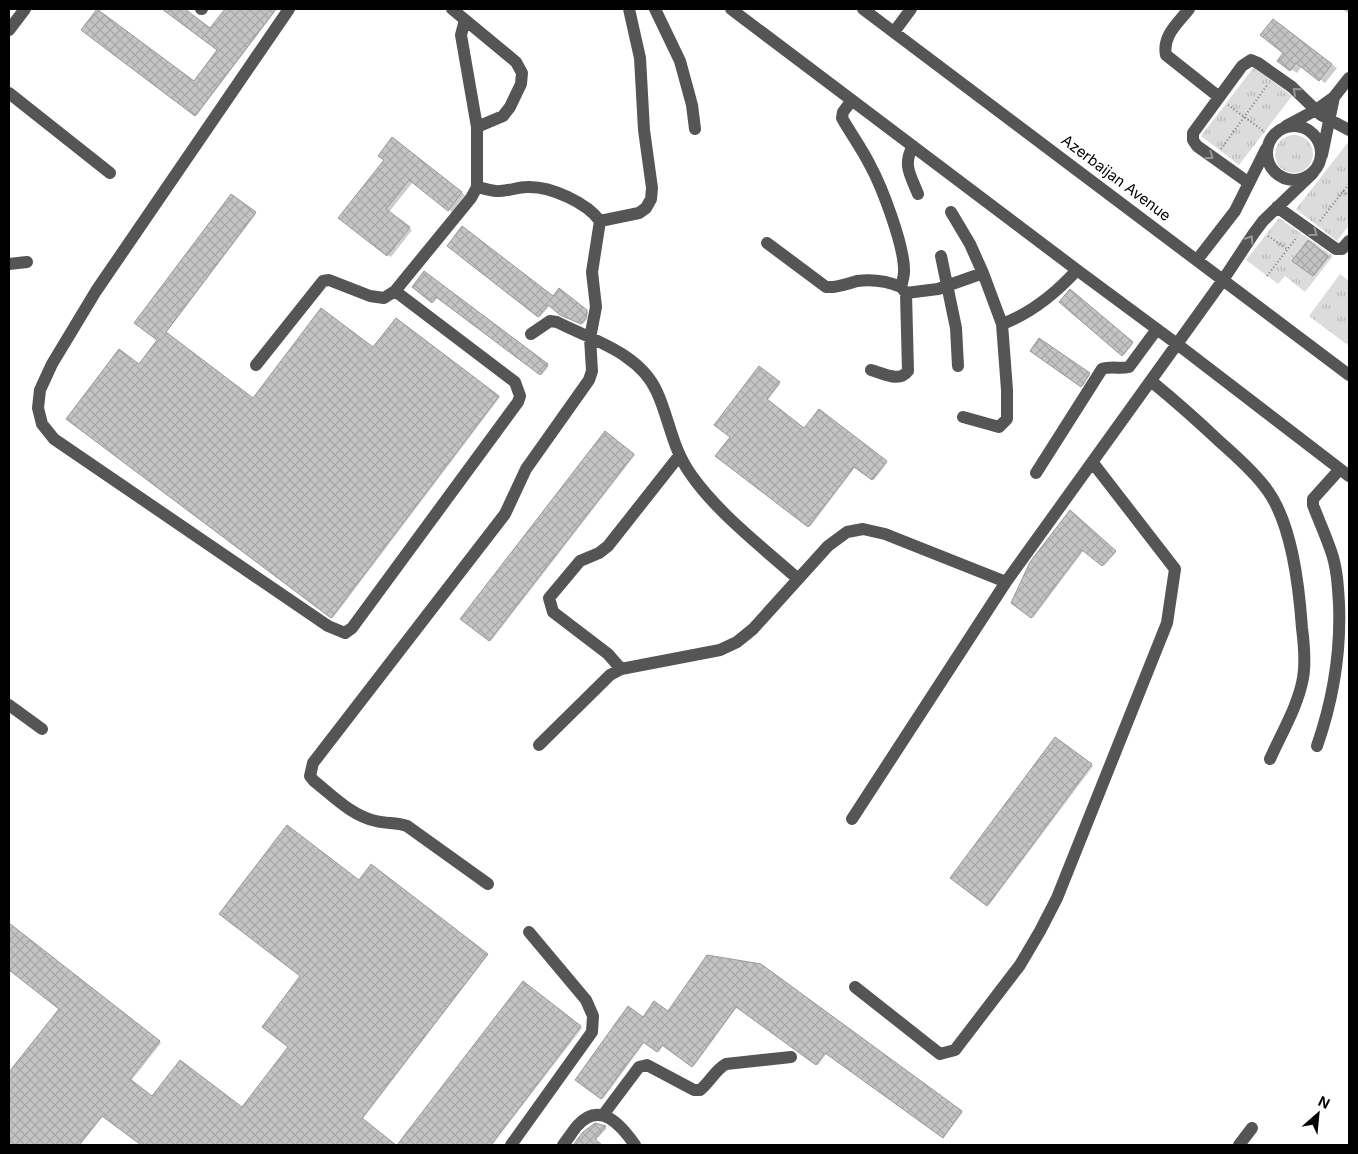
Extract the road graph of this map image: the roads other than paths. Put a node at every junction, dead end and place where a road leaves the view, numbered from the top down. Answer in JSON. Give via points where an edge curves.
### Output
{"nodes":[{"id":1,"x":24,"y":9,"type":"edge"},
{"id":2,"x":289,"y":9,"type":"edge"},
{"id":3,"x":452,"y":9,"type":"edge"},
{"id":4,"x":629,"y":9,"type":"edge"},
{"id":5,"x":655,"y":9,"type":"edge"},
{"id":6,"x":731,"y":9,"type":"edge"},
{"id":7,"x":864,"y":9,"type":"edge"},
{"id":8,"x":912,"y":9,"type":"edge"},
{"id":9,"x":1188,"y":9,"type":"edge"},
{"id":10,"x":465,"y":20,"type":"junction"},
{"id":11,"x":9,"y":30,"type":"edge"},
{"id":12,"x":894,"y":32,"type":"junction"},
{"id":13,"x":1349,"y":78,"type":"edge"},
{"id":14,"x":9,"y":93,"type":"edge"},
{"id":15,"x":1334,"y":97,"type":"junction"},
{"id":16,"x":852,"y":100,"type":"junction"},
{"id":17,"x":1222,"y":100,"type":"junction"},
{"id":18,"x":1316,"y":110,"type":"junction"},
{"id":19,"x":1329,"y":120,"type":"junction"},
{"id":20,"x":477,"y":127,"type":"junction"},
{"id":21,"x":695,"y":129,"type":"dead end"},
{"id":22,"x":1282,"y":129,"type":"junction"},
{"id":23,"x":1349,"y":130,"type":"edge"},
{"id":24,"x":1267,"y":137,"type":"junction"},
{"id":25,"x":913,"y":146,"type":"junction"},
{"id":26,"x":1316,"y":167,"type":"junction"},
{"id":27,"x":110,"y":173,"type":"dead end"},
{"id":28,"x":1249,"y":183,"type":"junction"},
{"id":29,"x":477,"y":187,"type":"junction"},
{"id":30,"x":918,"y":194,"type":"dead end"},
{"id":31,"x":1278,"y":207,"type":"junction"},
{"id":32,"x":951,"y":212,"type":"dead end"},
{"id":33,"x":600,"y":221,"type":"junction"},
{"id":34,"x":1349,"y":241,"type":"edge"},
{"id":35,"x":767,"y":243,"type":"dead end"},
{"id":36,"x":941,"y":256,"type":"dead end"},
{"id":37,"x":1197,"y":260,"type":"junction"},
{"id":38,"x":27,"y":262,"type":"dead end"},
{"id":39,"x":9,"y":264,"type":"edge"},
{"id":40,"x":1077,"y":270,"type":"junction"},
{"id":41,"x":982,"y":273,"type":"junction"},
{"id":42,"x":1223,"y":280,"type":"junction"},
{"id":43,"x":948,"y":286,"type":"junction"},
{"id":44,"x":904,"y":290,"type":"junction"},
{"id":45,"x":395,"y":291,"type":"junction"},
{"id":46,"x":1002,"y":324,"type":"junction"},
{"id":47,"x":1157,"y":329,"type":"junction"},
{"id":48,"x":531,"y":334,"type":"dead end"},
{"id":49,"x":590,"y":338,"type":"junction"},
{"id":50,"x":1177,"y":344,"type":"junction"},
{"id":51,"x":256,"y":364,"type":"dead end"},
{"id":52,"x":958,"y":366,"type":"dead end"},
{"id":53,"x":870,"y":370,"type":"dead end"},
{"id":54,"x":1349,"y":375,"type":"edge"},
{"id":55,"x":1151,"y":381,"type":"junction"},
{"id":56,"x":963,"y":417,"type":"dead end"},
{"id":57,"x":679,"y":456,"type":"junction"},
{"id":58,"x":1093,"y":463,"type":"junction"},
{"id":59,"x":1345,"y":472,"type":"edge"},
{"id":60,"x":1036,"y":474,"type":"dead end"},
{"id":61,"x":798,"y":578,"type":"junction"},
{"id":62,"x":1006,"y":582,"type":"junction"},
{"id":63,"x":622,"y":669,"type":"junction"},
{"id":64,"x":9,"y":705,"type":"edge"},
{"id":65,"x":42,"y":730,"type":"dead end"},
{"id":66,"x":539,"y":745,"type":"dead end"},
{"id":67,"x":1317,"y":746,"type":"dead end"},
{"id":68,"x":1270,"y":758,"type":"dead end"},
{"id":69,"x":852,"y":819,"type":"dead end"},
{"id":70,"x":488,"y":884,"type":"dead end"},
{"id":71,"x":529,"y":932,"type":"dead end"},
{"id":72,"x":855,"y":987,"type":"dead end"},
{"id":73,"x":791,"y":1057,"type":"dead end"},
{"id":74,"x":603,"y":1115,"type":"junction"},
{"id":75,"x":1252,"y":1128,"type":"dead end"},
{"id":76,"x":511,"y":1145,"type":"edge"},
{"id":77,"x":563,"y":1145,"type":"edge"},
{"id":78,"x":635,"y":1145,"type":"edge"},
{"id":79,"x":1239,"y":1145,"type":"edge"}],
"edges":[{"from":1,"to":11,"type":"street"},
{"from":2,"to":45,"type":"street","via":[[96,291],[52,364],[40,390],[38,408],[42,424],[54,438],[202,541],[328,626],[345,633],[352,628],[520,396],[515,382]]},
{"from":3,"to":10,"type":"street"},
{"from":4,"to":33,"type":"street","via":[[640,58],[651,199],[639,213]]},
{"from":5,"to":21,"type":"street","via":[[680,61]]},
{"from":6,"to":16,"type":"street"},
{"from":7,"to":12,"type":"street","name":"Azerbaijan Avenue"},
{"from":8,"to":12,"type":"street"},
{"from":9,"to":17,"type":"street","via":[[1166,38],[1166,55]]},
{"from":10,"to":20,"type":"street","via":[[461,35]]},
{"from":10,"to":20,"type":"street","via":[[516,62],[522,73],[521,84],[503,116]]},
{"from":12,"to":37,"type":"street","name":"Azerbaijan Avenue"},
{"from":13,"to":15,"type":"street"},
{"from":14,"to":27,"type":"street"},
{"from":15,"to":18,"type":"street"},
{"from":15,"to":19,"type":"street"},
{"from":16,"to":25,"type":"street"},
{"from":16,"to":44,"type":"street","via":[[842,118],[871,166],[896,231],[905,273]]},
{"from":18,"to":17,"type":"street","one_way":true,"via":[[1292,87],[1252,60],[1242,66]]},
{"from":17,"to":28,"type":"street","one_way":true,"via":[[1193,133],[1193,140],[1196,146]]},
{"from":18,"to":19,"type":"street"},
{"from":18,"to":22,"type":"street"},
{"from":19,"to":23,"type":"street"},
{"from":19,"to":26,"type":"street","via":[[1324,149]]},
{"from":20,"to":29,"type":"street"},
{"from":22,"to":24,"type":"street"},
{"from":22,"to":26,"type":"street","via":[[1301,127],[1312,133],[1319,143],[1321,156]]},
{"from":24,"to":26,"type":"street","via":[[1268,160],[1278,176],[1303,179]]},
{"from":24,"to":28,"type":"street"},
{"from":25,"to":30,"type":"street","via":[[906,164]]},
{"from":25,"to":40,"type":"street"},
{"from":26,"to":31,"type":"street"},
{"from":28,"to":37,"type":"street","via":[[1230,217]]},
{"from":29,"to":33,"type":"street","via":[[499,192],[541,188],[586,206]]},
{"from":29,"to":45,"type":"street"},
{"from":31,"to":34,"type":"street","one_way":true,"via":[[1336,249],[1342,249]]},
{"from":42,"to":31,"type":"street","one_way":true,"via":[[1254,233]]},
{"from":32,"to":41,"type":"street"},
{"from":33,"to":49,"type":"street","via":[[592,272],[596,307]]},
{"from":35,"to":44,"type":"street","via":[[826,287],[881,281]]},
{"from":36,"to":43,"type":"street"},
{"from":37,"to":42,"type":"street","name":"Azerbaijan Avenue"},
{"from":38,"to":39,"type":"street"},
{"from":40,"to":46,"type":"street","via":[[1050,298]]},
{"from":40,"to":47,"type":"street"},
{"from":41,"to":43,"type":"street"},
{"from":41,"to":46,"type":"street"},
{"from":42,"to":50,"type":"street"},
{"from":42,"to":54,"type":"street","name":"Azerbaijan Avenue"},
{"from":43,"to":44,"type":"street"},
{"from":43,"to":52,"type":"street","via":[[956,328]]},
{"from":44,"to":53,"type":"street","via":[[908,372],[898,378]]},
{"from":45,"to":51,"type":"street","via":[[384,298],[324,281]]},
{"from":46,"to":56,"type":"street","via":[[1007,418],[998,427]]},
{"from":47,"to":50,"type":"street"},
{"from":47,"to":60,"type":"street","via":[[1129,368],[1102,369]]},
{"from":48,"to":49,"type":"street","via":[[550,321]]},
{"from":49,"to":57,"type":"street","via":[[630,358],[651,379]]},
{"from":49,"to":70,"type":"street","via":[[592,371],[589,380],[526,469],[505,514],[313,762],[311,769],[310,776],[314,781],[349,809],[376,821],[407,826]]},
{"from":50,"to":55,"type":"street"},
{"from":50,"to":59,"type":"street"},
{"from":55,"to":58,"type":"street"},
{"from":55,"to":68,"type":"street","via":[[1241,460],[1265,487],[1287,535],[1295,568],[1304,675],[1299,694]]},
{"from":57,"to":61,"type":"street","via":[[729,517]]},
{"from":57,"to":63,"type":"street","via":[[608,546],[580,561],[549,598],[553,612],[608,654]]},
{"from":58,"to":62,"type":"street"},
{"from":58,"to":72,"type":"street","via":[[1175,569],[1167,624],[1057,898],[1020,965],[955,1050],[940,1054]]},
{"from":59,"to":67,"type":"street","via":[[1313,499],[1332,552],[1338,581],[1340,628],[1332,695]]},
{"from":61,"to":62,"type":"street","via":[[828,546],[847,532],[863,529],[885,534]]},
{"from":61,"to":63,"type":"street","via":[[753,629],[737,642],[720,650]]},
{"from":62,"to":69,"type":"street"},
{"from":63,"to":66,"type":"street","via":[[610,675]]},
{"from":64,"to":65,"type":"street"},
{"from":71,"to":76,"type":"street","via":[[586,1000],[593,1016],[592,1032]]},
{"from":73,"to":74,"type":"street","via":[[726,1064],[700,1090],[644,1065],[638,1067]]},
{"from":74,"to":77,"type":"street","via":[[585,1118]]},
{"from":74,"to":78,"type":"street","via":[[616,1122]]},
{"from":75,"to":79,"type":"street"}]}
